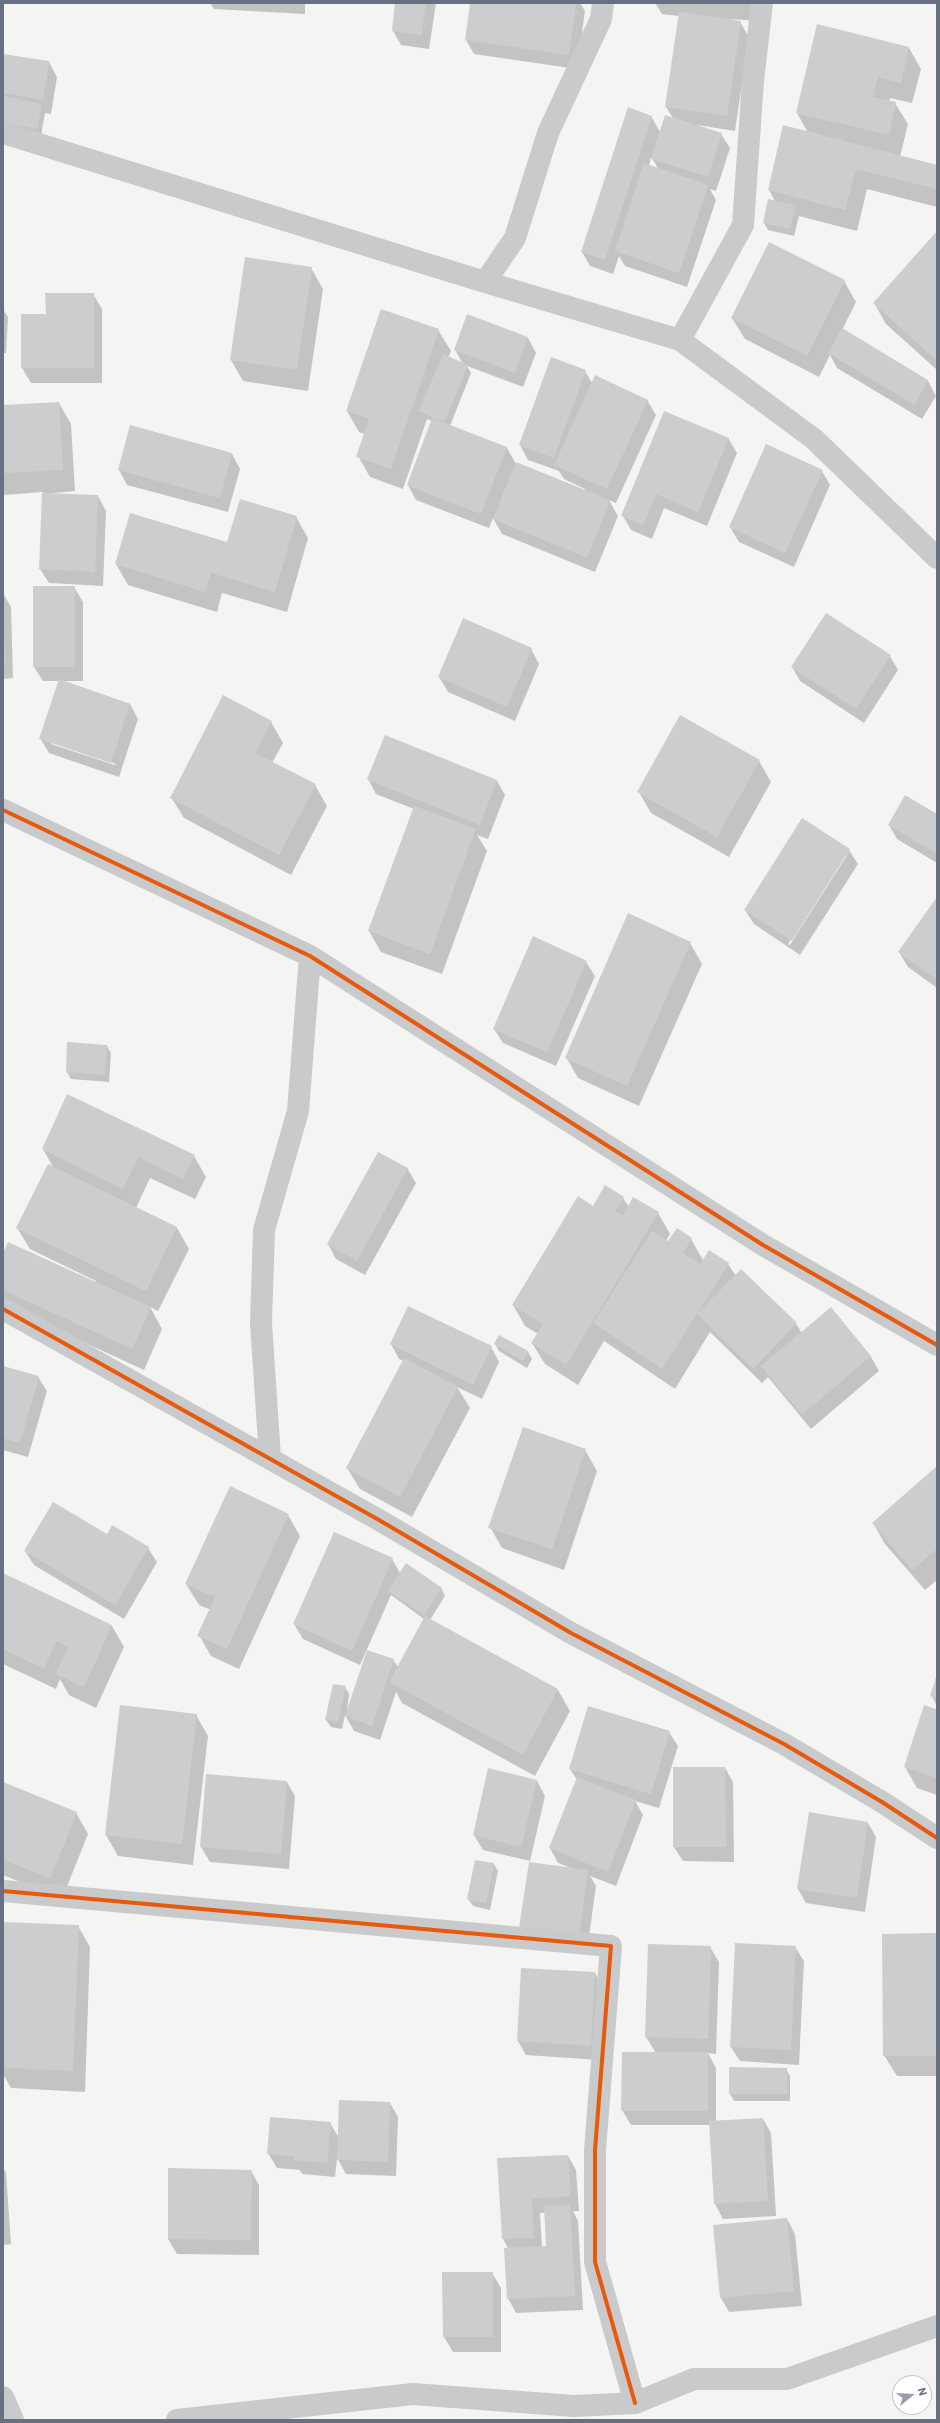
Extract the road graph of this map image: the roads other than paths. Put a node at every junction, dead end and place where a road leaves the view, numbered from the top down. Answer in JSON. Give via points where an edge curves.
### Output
{"nodes":[{"id":1,"x":603,"y":3,"type":"edge"},
{"id":2,"x":762,"y":3,"type":"edge"},
{"id":3,"x":3,"y":132,"type":"edge"},
{"id":4,"x":485,"y":282,"type":"junction"},
{"id":5,"x":680,"y":340,"type":"junction"},
{"id":6,"x":937,"y":558,"type":"edge"},
{"id":7,"x":3,"y":810,"type":"edge"},
{"id":8,"x":310,"y":956,"type":"junction"},
{"id":9,"x":3,"y":1309,"type":"edge"},
{"id":10,"x":937,"y":1345,"type":"edge"},
{"id":11,"x":270,"y":1458,"type":"junction"},
{"id":12,"x":937,"y":1838,"type":"edge"},
{"id":13,"x":3,"y":1891,"type":"edge"},
{"id":14,"x":937,"y":2326,"type":"edge"},
{"id":15,"x":3,"y":2397,"type":"edge"},
{"id":16,"x":634,"y":2403,"type":"junction"},
{"id":17,"x":13,"y":2420,"type":"edge"},
{"id":18,"x":177,"y":2420,"type":"edge"}],
"edges":[{"from":1,"to":4,"type":"street","via":[[600,19],[548,132],[515,238]]},
{"from":2,"to":5,"type":"street","via":[[753,82],[743,225]]},
{"from":3,"to":4,"type":"street"},
{"from":4,"to":5,"type":"street"},
{"from":5,"to":6,"type":"street","via":[[814,439]]},
{"from":7,"to":8,"type":"street"},
{"from":8,"to":10,"type":"street","via":[[763,1245]]},
{"from":8,"to":11,"type":"street","via":[[298,1111],[264,1230],[261,1323]]},
{"from":9,"to":11,"type":"street"},
{"from":11,"to":12,"type":"street","via":[[571,1633],[784,1744]]},
{"from":13,"to":16,"type":"street","via":[[612,1946],[595,2150],[595,2262]]},
{"from":14,"to":16,"type":"street","via":[[787,2379],[694,2379]]},
{"from":15,"to":17,"type":"street"},
{"from":16,"to":18,"type":"street","via":[[574,2406],[413,2394]]}]}
